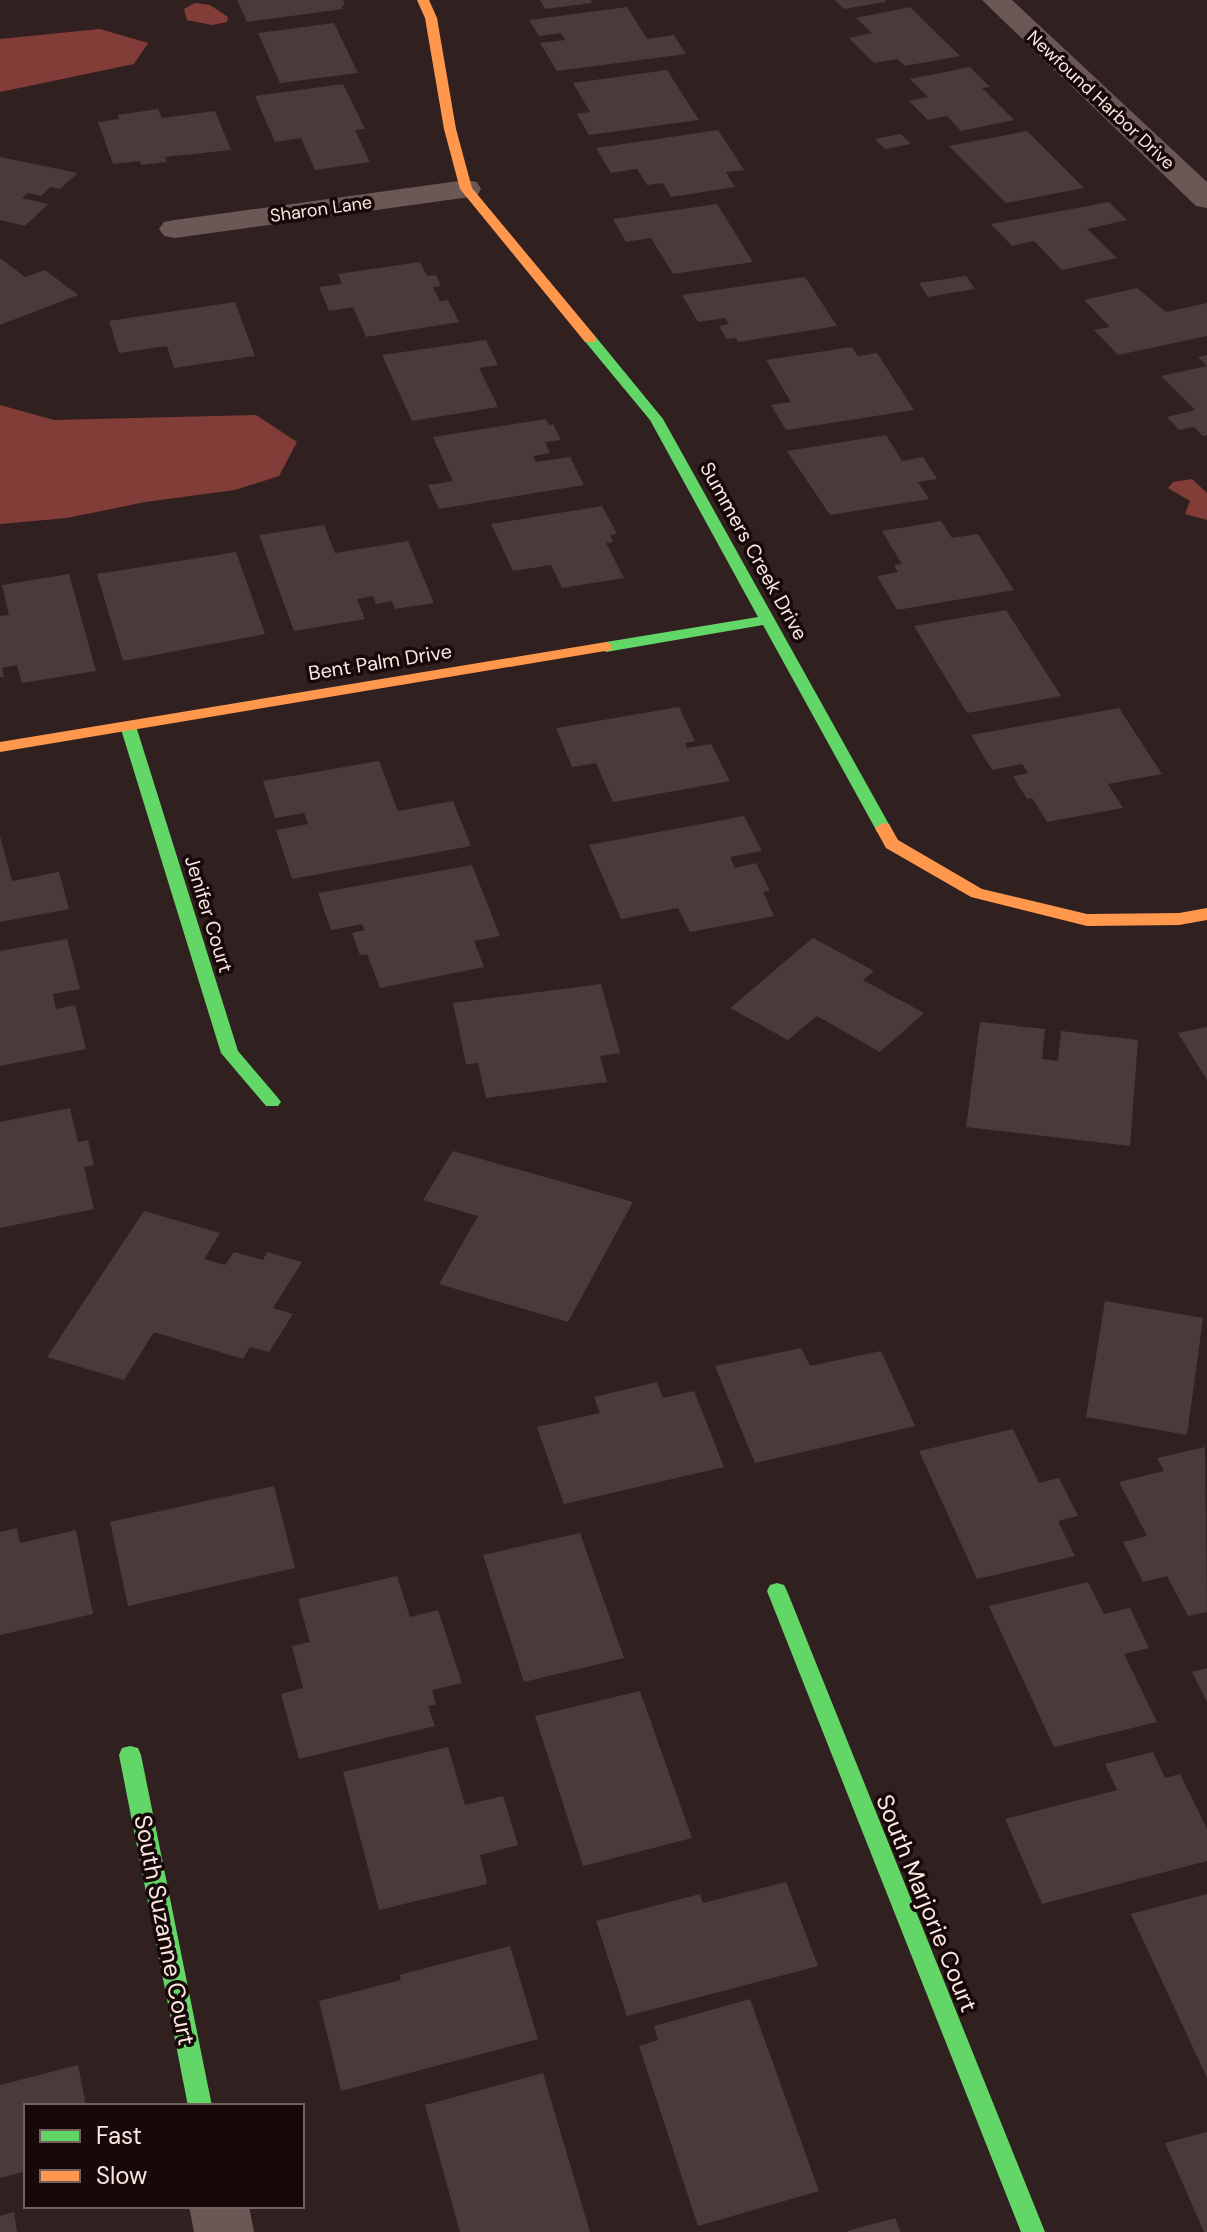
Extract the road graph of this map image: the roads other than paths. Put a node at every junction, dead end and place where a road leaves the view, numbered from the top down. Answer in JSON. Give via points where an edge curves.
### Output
{"nodes":[{"id":1,"x":423,"y":0,"type":"edge"},
{"id":2,"x":996,"y":0,"type":"edge"},
{"id":3,"x":466,"y":189,"type":"junction"},
{"id":4,"x":1207,"y":199,"type":"edge"},
{"id":5,"x":175,"y":229,"type":"dead end"},
{"id":6,"x":766,"y":620,"type":"junction"},
{"id":7,"x":128,"y":726,"type":"junction"},
{"id":8,"x":0,"y":747,"type":"edge"},
{"id":9,"x":1207,"y":914,"type":"edge"},
{"id":10,"x":272,"y":1102,"type":"dead end"},
{"id":11,"x":777,"y":1591,"type":"dead end"},
{"id":12,"x":130,"y":1755,"type":"dead end"},
{"id":13,"x":200,"y":2104,"type":"edge"},
{"id":14,"x":219,"y":2208,"type":"edge"},
{"id":15,"x":224,"y":2232,"type":"edge"},
{"id":16,"x":1033,"y":2232,"type":"edge"}],
"edges":[{"from":1,"to":3,"type":"street","name":"Summers Creek Drive"},
{"from":2,"to":4,"type":"street","name":"Newfound Harbor Drive"},
{"from":3,"to":5,"type":"street","name":"Sharon Lane"},
{"from":3,"to":6,"type":"street","name":"Summers Creek Drive","via":[[656,419]]},
{"from":6,"to":7,"type":"street","name":"Bent Palm Drive"},
{"from":6,"to":9,"type":"street","name":"Summers Creek Drive","via":[[892,844],[977,893],[1087,920]]},
{"from":7,"to":8,"type":"street","name":"Bent Palm Drive"},
{"from":7,"to":10,"type":"street","name":"Jenifer Court","via":[[230,1053]]},
{"from":11,"to":16,"type":"street","name":"South Marjorie Court"},
{"from":12,"to":13,"type":"street","name":"South Suzanne Court"},
{"from":14,"to":15,"type":"street"}]}
